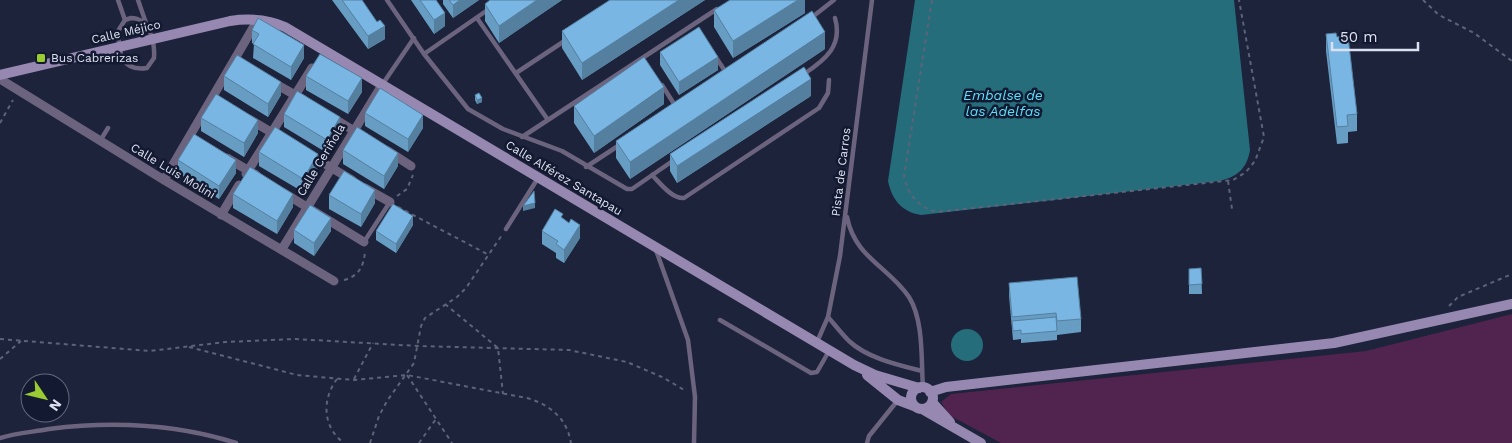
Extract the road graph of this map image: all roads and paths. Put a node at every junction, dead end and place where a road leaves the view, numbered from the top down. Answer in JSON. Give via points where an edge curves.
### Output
{"nodes":[{"id":1,"x":118,"y":0,"type":"edge"},
{"id":2,"x":138,"y":0,"type":"edge"},
{"id":3,"x":387,"y":0,"type":"edge"},
{"id":4,"x":834,"y":0,"type":"edge"},
{"id":5,"x":872,"y":0,"type":"edge"},
{"id":6,"x":932,"y":0,"type":"edge"},
{"id":7,"x":1239,"y":0,"type":"edge"},
{"id":8,"x":1423,"y":0,"type":"edge"},
{"id":9,"x":496,"y":4,"type":"edge"},
{"id":10,"x":723,"y":5,"type":"edge"},
{"id":11,"x":477,"y":18,"type":"junction"},
{"id":12,"x":835,"y":18,"type":"dead end"},
{"id":13,"x":258,"y":19,"type":"junction"},
{"id":14,"x":809,"y":19,"type":"edge"},
{"id":15,"x":125,"y":20,"type":"junction"},
{"id":16,"x":146,"y":24,"type":"junction"},
{"id":17,"x":694,"y":24,"type":"junction"},
{"id":18,"x":699,"y":32,"type":"edge"},
{"id":19,"x":570,"y":37,"type":"edge"},
{"id":20,"x":414,"y":38,"type":"junction"},
{"id":21,"x":152,"y":39,"type":"junction"},
{"id":22,"x":120,"y":46,"type":"junction"},
{"id":23,"x":710,"y":49,"type":"edge"},
{"id":24,"x":323,"y":50,"type":"junction"},
{"id":25,"x":424,"y":54,"type":"junction"},
{"id":26,"x":643,"y":58,"type":"junction"},
{"id":27,"x":1512,"y":62,"type":"edge"},
{"id":28,"x":649,"y":66,"type":"edge"},
{"id":29,"x":735,"y":68,"type":"edge"},
{"id":30,"x":516,"y":73,"type":"junction"},
{"id":31,"x":727,"y":74,"type":"junction"},
{"id":32,"x":0,"y":75,"type":"edge"},
{"id":33,"x":265,"y":78,"type":"edge"},
{"id":34,"x":720,"y":78,"type":"edge"},
{"id":35,"x":798,"y":78,"type":"edge"},
{"id":36,"x":0,"y":80,"type":"edge"},
{"id":37,"x":829,"y":80,"type":"dead end"},
{"id":38,"x":660,"y":82,"type":"edge"},
{"id":39,"x":382,"y":84,"type":"junction"},
{"id":40,"x":18,"y":91,"type":"junction"},
{"id":41,"x":296,"y":95,"type":"junction"},
{"id":42,"x":683,"y":102,"type":"edge"},
{"id":43,"x":312,"y":105,"type":"edge"},
{"id":44,"x":676,"y":107,"type":"junction"},
{"id":45,"x":320,"y":110,"type":"edge"},
{"id":46,"x":238,"y":112,"type":"edge"},
{"id":47,"x":668,"y":112,"type":"edge"},
{"id":48,"x":548,"y":120,"type":"junction"},
{"id":49,"x":0,"y":123,"type":"edge"},
{"id":50,"x":108,"y":128,"type":"dead end"},
{"id":51,"x":354,"y":130,"type":"junction"},
{"id":52,"x":272,"y":132,"type":"junction"},
{"id":53,"x":522,"y":137,"type":"junction"},
{"id":54,"x":627,"y":140,"type":"edge"},
{"id":55,"x":100,"y":141,"type":"junction"},
{"id":56,"x":289,"y":142,"type":"edge"},
{"id":57,"x":297,"y":148,"type":"edge"},
{"id":58,"x":215,"y":151,"type":"edge"},
{"id":59,"x":676,"y":159,"type":"edge"},
{"id":60,"x":411,"y":166,"type":"joint"},
{"id":61,"x":586,"y":167,"type":"junction"},
{"id":62,"x":332,"y":168,"type":"junction"},
{"id":63,"x":248,"y":170,"type":"junction"},
{"id":64,"x":652,"y":175,"type":"junction"},
{"id":65,"x":538,"y":178,"type":"junction"},
{"id":66,"x":164,"y":180,"type":"junction"},
{"id":67,"x":265,"y":181,"type":"edge"},
{"id":68,"x":1228,"y":181,"type":"junction"},
{"id":69,"x":274,"y":186,"type":"edge"},
{"id":70,"x":390,"y":202,"type":"junction"},
{"id":71,"x":307,"y":207,"type":"junction"},
{"id":72,"x":1232,"y":209,"type":"dead end"},
{"id":73,"x":846,"y":212,"type":"junction"},
{"id":74,"x":221,"y":215,"type":"junction"},
{"id":75,"x":506,"y":229,"type":"joint"},
{"id":76,"x":364,"y":242,"type":"junction"},
{"id":77,"x":655,"y":247,"type":"junction"},
{"id":78,"x":282,"y":250,"type":"junction"},
{"id":79,"x":489,"y":255,"type":"junction"},
{"id":80,"x":1512,"y":274,"type":"edge"},
{"id":81,"x":334,"y":281,"type":"joint"},
{"id":82,"x":445,"y":304,"type":"junction"},
{"id":83,"x":1512,"y":304,"type":"edge"},
{"id":84,"x":828,"y":317,"type":"junction"},
{"id":85,"x":720,"y":320,"type":"dead end"},
{"id":86,"x":1443,"y":320,"type":"junction"},
{"id":87,"x":0,"y":339,"type":"edge"},
{"id":88,"x":22,"y":341,"type":"junction"},
{"id":89,"x":373,"y":343,"type":"junction"},
{"id":90,"x":816,"y":343,"type":"junction"},
{"id":91,"x":418,"y":346,"type":"junction"},
{"id":92,"x":186,"y":347,"type":"junction"},
{"id":93,"x":498,"y":348,"type":"junction"},
{"id":94,"x":829,"y":351,"type":"junction"},
{"id":95,"x":0,"y":359,"type":"edge"},
{"id":96,"x":854,"y":365,"type":"junction"},
{"id":97,"x":922,"y":371,"type":"junction"},
{"id":98,"x":407,"y":375,"type":"junction"},
{"id":99,"x":337,"y":379,"type":"junction"},
{"id":100,"x":354,"y":380,"type":"junction"},
{"id":101,"x":926,"y":393,"type":"junction"},
{"id":102,"x":503,"y":394,"type":"junction"},
{"id":103,"x":695,"y":397,"type":"junction"},
{"id":104,"x":898,"y":400,"type":"junction"},
{"id":105,"x":918,"y":407,"type":"junction"},
{"id":106,"x":436,"y":419,"type":"junction"},
{"id":107,"x":954,"y":426,"type":"junction"},
{"id":108,"x":0,"y":438,"type":"edge"},
{"id":109,"x":236,"y":443,"type":"edge"},
{"id":110,"x":344,"y":443,"type":"edge"},
{"id":111,"x":370,"y":443,"type":"edge"},
{"id":112,"x":419,"y":443,"type":"edge"},
{"id":113,"x":452,"y":443,"type":"edge"},
{"id":114,"x":571,"y":443,"type":"edge"},
{"id":115,"x":694,"y":443,"type":"edge"},
{"id":116,"x":867,"y":443,"type":"edge"},
{"id":117,"x":982,"y":443,"type":"edge"}],
"edges":[{"from":1,"to":15,"type":"lane"},
{"from":2,"to":16,"type":"lane"},
{"from":3,"to":20,"type":"lane"},
{"from":4,"to":14,"type":"lane"},
{"from":5,"to":73,"type":"lane","name":"Pista de Carros"},
{"from":6,"to":68,"type":"path","via":[[904,176],[909,192],[924,207],[936,212]]},
{"from":7,"to":68,"type":"path","via":[[1264,137],[1260,154],[1251,167],[1240,177]]},
{"from":8,"to":27,"type":"path","via":[[1439,15],[1474,33]]},
{"from":9,"to":11,"type":"lane"},
{"from":10,"to":17,"type":"lane"},
{"from":11,"to":25,"type":"lane"},
{"from":11,"to":30,"type":"lane"},
{"from":12,"to":35,"type":"lane","via":[[838,31],[832,51]]},
{"from":13,"to":21,"type":"main road","name":"Calle Méjico","via":[[230,21]]},
{"from":13,"to":24,"type":"main road","name":"Calle Alférez Santapau","via":[[286,27]]},
{"from":13,"to":66,"type":"street","via":[[217,100]]},
{"from":15,"to":16,"type":"lane","via":[[136,18]]},
{"from":15,"to":22,"type":"lane","via":[[118,31]]},
{"from":16,"to":21,"type":"lane"},
{"from":17,"to":18,"type":"lane"},
{"from":17,"to":26,"type":"lane"},
{"from":19,"to":30,"type":"lane"},
{"from":20,"to":25,"type":"lane"},
{"from":20,"to":39,"type":"lane"},
{"from":21,"to":22,"type":"main road","name":"Calle Méjico"},
{"from":21,"to":22,"type":"lane","via":[[154,58],[147,68],[138,69],[125,64]]},
{"from":22,"to":32,"type":"main road","name":"Calle Méjico"},
{"from":23,"to":31,"type":"lane"},
{"from":24,"to":39,"type":"main road","name":"Calle Alférez Santapau"},
{"from":24,"to":41,"type":"street"},
{"from":25,"to":53,"type":"lane","via":[[468,109]]},
{"from":26,"to":28,"type":"lane"},
{"from":26,"to":48,"type":"lane"},
{"from":29,"to":31,"type":"lane"},
{"from":30,"to":48,"type":"lane"},
{"from":31,"to":34,"type":"lane"},
{"from":33,"to":41,"type":"street"},
{"from":36,"to":40,"type":"street","name":"Calle Luis Molini"},
{"from":37,"to":64,"type":"lane","via":[[828,93],[819,108],[684,198],[672,194]]},
{"from":38,"to":44,"type":"lane"},
{"from":39,"to":51,"type":"street","name":"Calle Ceriñola"},
{"from":39,"to":65,"type":"main road","name":"Calle Alférez Santapau"},
{"from":40,"to":49,"type":"path"},
{"from":40,"to":55,"type":"street","name":"Calle Luis Molini"},
{"from":41,"to":43,"type":"street"},
{"from":41,"to":52,"type":"street"},
{"from":42,"to":44,"type":"lane"},
{"from":44,"to":47,"type":"lane"},
{"from":45,"to":51,"type":"street"},
{"from":46,"to":52,"type":"street"},
{"from":48,"to":53,"type":"lane"},
{"from":50,"to":55,"type":"lane"},
{"from":51,"to":60,"type":"street"},
{"from":51,"to":62,"type":"street","name":"Calle Ceriñola"},
{"from":52,"to":56,"type":"street"},
{"from":52,"to":63,"type":"street"},
{"from":53,"to":61,"type":"lane","via":[[549,145]]},
{"from":54,"to":61,"type":"lane"},
{"from":55,"to":66,"type":"street","name":"Calle Luis Molini"},
{"from":57,"to":62,"type":"street"},
{"from":58,"to":63,"type":"street"},
{"from":59,"to":64,"type":"lane"},
{"from":60,"to":70,"type":"path","via":[[414,174],[411,182]]},
{"from":61,"to":64,"type":"lane","via":[[627,189]]},
{"from":62,"to":70,"type":"street"},
{"from":62,"to":71,"type":"street","name":"Calle Ceriñola"},
{"from":63,"to":67,"type":"street"},
{"from":63,"to":74,"type":"street"},
{"from":65,"to":75,"type":"lane"},
{"from":65,"to":77,"type":"main road","name":"Calle Alférez Santapau"},
{"from":66,"to":74,"type":"street","name":"Calle Luis Molini"},
{"from":68,"to":72,"type":"path"},
{"from":69,"to":71,"type":"street"},
{"from":70,"to":76,"type":"lane"},
{"from":70,"to":79,"type":"path"},
{"from":71,"to":76,"type":"street"},
{"from":71,"to":78,"type":"street","name":"Calle Ceriñola"},
{"from":73,"to":84,"type":"lane","name":"Pista de Carros"},
{"from":73,"to":97,"type":"lane","via":[[851,235],[861,250],[903,290],[913,307]]},
{"from":74,"to":78,"type":"street","name":"Calle Luis Molini"},
{"from":75,"to":79,"type":"path"},
{"from":76,"to":81,"type":"path","via":[[364,261],[357,274],[346,280]]},
{"from":77,"to":90,"type":"main road","name":"Calle Alférez Santapau"},
{"from":77,"to":103,"type":"lane","via":[[688,340]]},
{"from":78,"to":81,"type":"street","name":"Calle Luis Molini"},
{"from":79,"to":82,"type":"path","via":[[466,288]]},
{"from":80,"to":86,"type":"path","via":[[1458,297],[1449,306]]},
{"from":82,"to":91,"type":"path","via":[[425,318]]},
{"from":82,"to":93,"type":"path"},
{"from":83,"to":86,"type":"main road"},
{"from":84,"to":90,"type":"lane","name":"Pista de Carros"},
{"from":84,"to":97,"type":"lane","via":[[850,342],[864,351]]},
{"from":85,"to":94,"type":"lane","via":[[811,373],[817,372]]},
{"from":86,"to":101,"type":"main road","via":[[1334,343],[946,387]]},
{"from":87,"to":88,"type":"path"},
{"from":88,"to":92,"type":"path","via":[[150,351]]},
{"from":88,"to":95,"type":"path"},
{"from":89,"to":91,"type":"path"},
{"from":89,"to":92,"type":"path","via":[[295,339]]},
{"from":89,"to":100,"type":"path"},
{"from":90,"to":94,"type":"main road","name":"Calle Alférez Santapau"},
{"from":91,"to":93,"type":"path"},
{"from":91,"to":98,"type":"path"},
{"from":92,"to":99,"type":"path","via":[[298,375]]},
{"from":93,"to":102,"type":"path"},
{"from":93,"to":103,"type":"path","via":[[569,350],[608,357],[645,369]]},
{"from":94,"to":96,"type":"main road","name":"Calle Alférez Santapau"},
{"from":96,"to":101,"type":"main road","name":"Calle Alférez Santapau"},
{"from":96,"to":104,"type":"main road","name":"Calle Alférez Santapau"},
{"from":97,"to":101,"type":"lane"},
{"from":98,"to":100,"type":"path"},
{"from":98,"to":102,"type":"path"},
{"from":98,"to":106,"type":"path"},
{"from":98,"to":111,"type":"path","via":[[387,401]]},
{"from":99,"to":100,"type":"path"},
{"from":99,"to":110,"type":"path","via":[[327,399],[326,414],[331,429]]},
{"from":101,"to":105,"type":"main road"},
{"from":101,"to":105,"type":"main road","via":[[911,398]]},
{"from":101,"to":107,"type":"main road","name":"Calle Alférez Santapau"},
{"from":102,"to":114,"type":"path","via":[[535,400],[549,407],[569,430]]},
{"from":103,"to":115,"type":"lane"},
{"from":104,"to":105,"type":"main road","name":"Calle Alférez Santapau"},
{"from":104,"to":116,"type":"lane"},
{"from":105,"to":107,"type":"main road","name":"Calle Alférez Santapau"},
{"from":106,"to":112,"type":"path"},
{"from":106,"to":113,"type":"path"},
{"from":107,"to":117,"type":"main road","name":"Calle Alférez Santapau"},
{"from":108,"to":109,"type":"lane","via":[[75,426],[120,425],[188,432]]}]}
